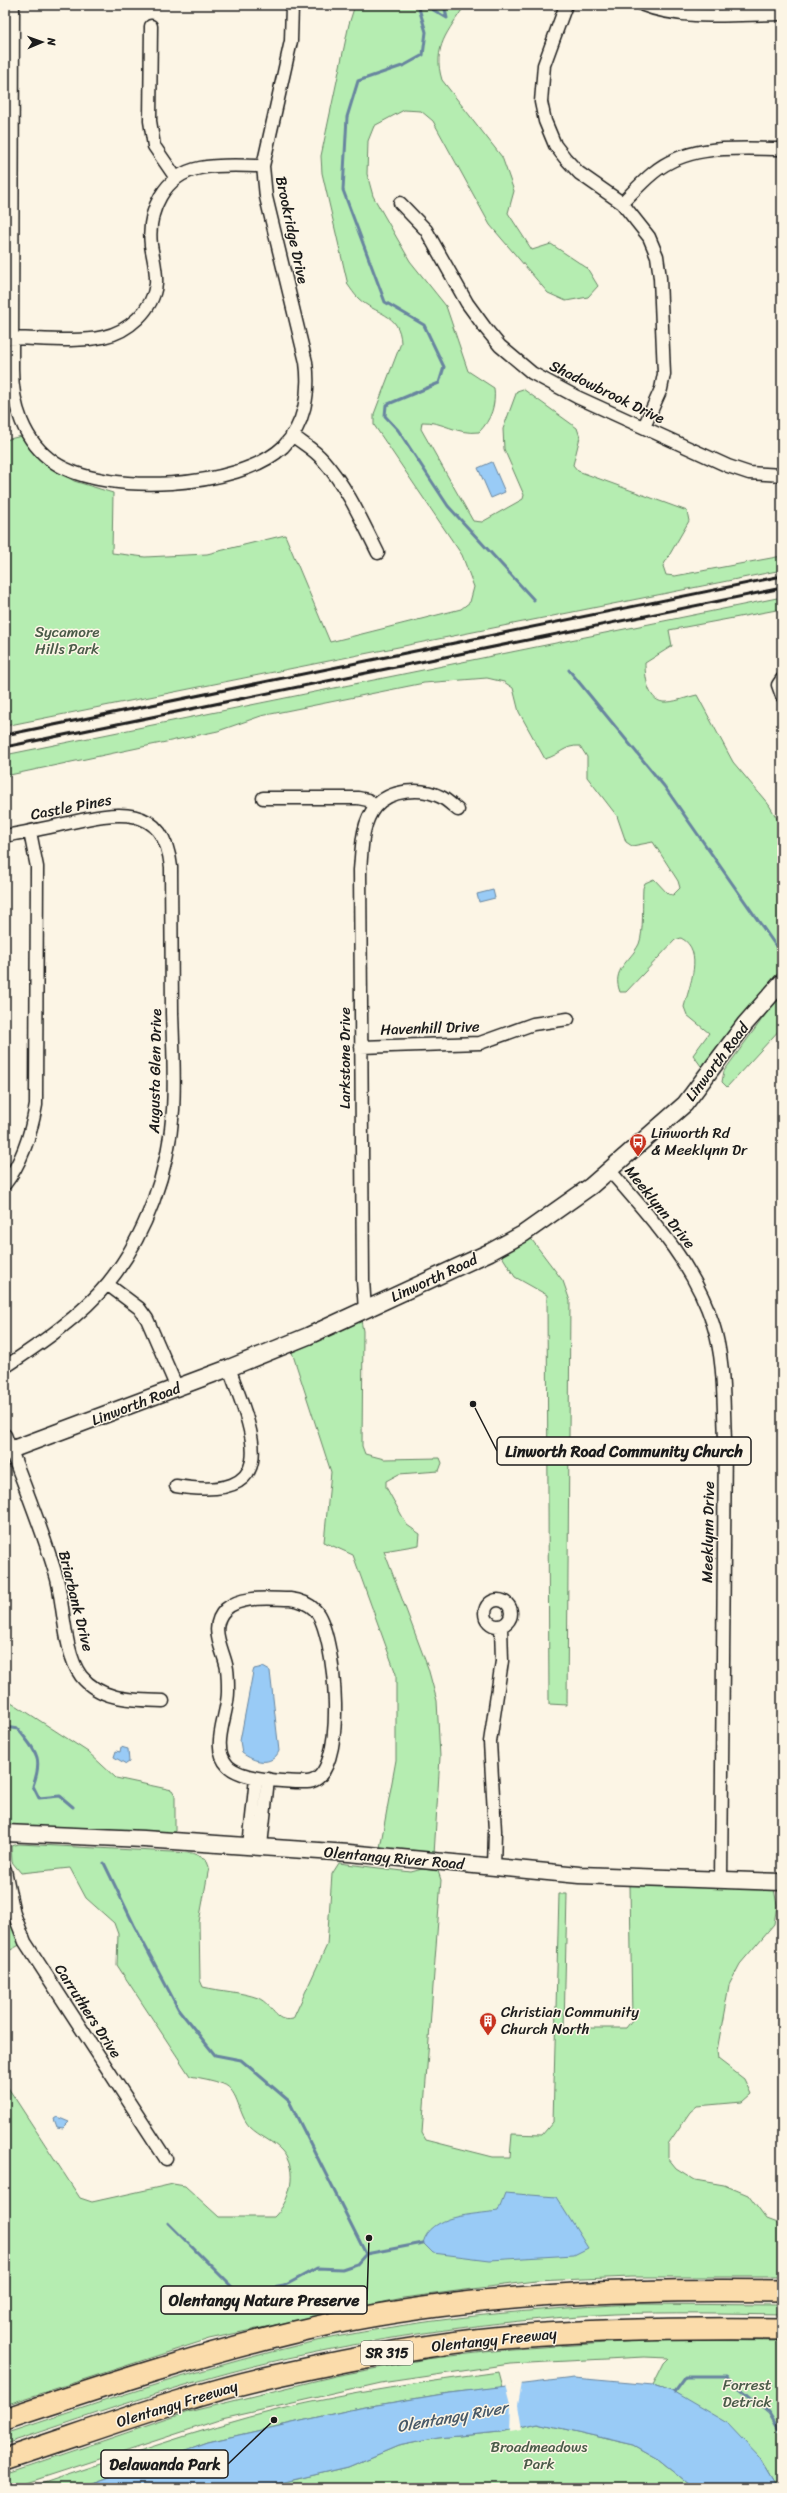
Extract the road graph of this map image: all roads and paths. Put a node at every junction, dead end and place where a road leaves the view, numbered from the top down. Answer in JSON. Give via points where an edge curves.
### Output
{"nodes":[{"id":1,"x":13,"y":5,"type":"edge"},
{"id":2,"x":292,"y":5,"type":"edge"},
{"id":3,"x":566,"y":5,"type":"edge"},
{"id":4,"x":643,"y":5,"type":"edge"},
{"id":5,"x":782,"y":14,"type":"edge"},
{"id":6,"x":151,"y":26,"type":"dead end"},
{"id":7,"x":782,"y":149,"type":"edge"},
{"id":8,"x":263,"y":166,"type":"junction"},
{"id":9,"x":176,"y":178,"type":"junction"},
{"id":10,"x":400,"y":203,"type":"dead end"},
{"id":11,"x":622,"y":203,"type":"junction"},
{"id":12,"x":9,"y":339,"type":"edge"},
{"id":13,"x":644,"y":427,"type":"junction"},
{"id":14,"x":292,"y":435,"type":"junction"},
{"id":15,"x":782,"y":475,"type":"edge"},
{"id":16,"x":378,"y":553,"type":"dead end"},
{"id":17,"x":263,"y":798,"type":"dead end"},
{"id":18,"x":375,"y":807,"type":"junction"},
{"id":19,"x":458,"y":810,"type":"dead end"},
{"id":20,"x":142,"y":819,"type":"joint"},
{"id":21,"x":30,"y":832,"type":"junction"},
{"id":22,"x":5,"y":836,"type":"edge"},
{"id":23,"x":782,"y":982,"type":"edge"},
{"id":24,"x":568,"y":1019,"type":"dead end"},
{"id":25,"x":362,"y":1046,"type":"junction"},
{"id":26,"x":610,"y":1171,"type":"junction"},
{"id":27,"x":5,"y":1184,"type":"edge"},
{"id":28,"x":107,"y":1284,"type":"junction"},
{"id":29,"x":365,"y":1311,"type":"junction"},
{"id":30,"x":5,"y":1367,"type":"edge"},
{"id":31,"x":229,"y":1368,"type":"junction"},
{"id":32,"x":177,"y":1388,"type":"junction"},
{"id":33,"x":7,"y":1446,"type":"edge"},
{"id":34,"x":176,"y":1486,"type":"dead end"},
{"id":35,"x":501,"y":1626,"type":"dead end"},
{"id":36,"x":163,"y":1701,"type":"dead end"},
{"id":37,"x":262,"y":1778,"type":"junction"},
{"id":38,"x":5,"y":1833,"type":"edge"},
{"id":39,"x":255,"y":1846,"type":"junction"},
{"id":40,"x":494,"y":1868,"type":"junction"},
{"id":41,"x":5,"y":1870,"type":"edge"},
{"id":42,"x":721,"y":1880,"type":"junction"},
{"id":43,"x":782,"y":1882,"type":"edge"},
{"id":44,"x":166,"y":2159,"type":"dead end"},
{"id":45,"x":782,"y":2290,"type":"edge"},
{"id":46,"x":782,"y":2329,"type":"edge"},
{"id":47,"x":5,"y":2418,"type":"edge"},
{"id":48,"x":5,"y":2459,"type":"edge"}],
"edges":[{"from":1,"to":12,"type":"street"},
{"from":2,"to":8,"type":"street","name":"Brookridge Drive","via":[[291,41]]},
{"from":3,"to":11,"type":"street","via":[[544,65],[541,102],[545,121],[555,145],[579,173]]},
{"from":4,"to":5,"type":"street","via":[[677,14]]},
{"from":6,"to":9,"type":"street","via":[[150,121],[154,146]]},
{"from":7,"to":11,"type":"street","via":[[718,149],[683,156],[652,173]]},
{"from":8,"to":9,"type":"street","via":[[199,168]]},
{"from":8,"to":14,"type":"street","name":"Brookridge Drive","via":[[266,197],[308,375],[306,399]]},
{"from":9,"to":12,"type":"street","via":[[162,194],[153,213],[151,244],[156,284],[148,305],[137,319],[103,338]]},
{"from":10,"to":13,"type":"street","name":"Shadowbrook Drive","via":[[426,230],[467,303],[500,346],[532,373],[577,397]]},
{"from":11,"to":13,"type":"street","via":[[649,237],[657,256],[660,278],[664,374]]},
{"from":12,"to":14,"type":"street","via":[[12,381],[21,420],[38,448],[54,463],[75,474],[144,484],[212,478],[261,462],[274,454]]},
{"from":13,"to":15,"type":"street","name":"Shadowbrook Drive","via":[[728,466],[749,473]]},
{"from":14,"to":16,"type":"street","via":[[322,459],[333,472],[350,498]]},
{"from":17,"to":18,"type":"street","via":[[358,798],[368,800]]},
{"from":18,"to":19,"type":"street","via":[[387,798],[412,790],[442,797]]},
{"from":18,"to":25,"type":"street","name":"Larkstone Drive","via":[[363,838],[360,870]]},
{"from":20,"to":21,"type":"street","name":"Castle Pines","via":[[124,814],[106,814]]},
{"from":20,"to":28,"type":"street","name":"Augusta Glen Drive","via":[[157,830],[163,839],[170,862],[173,1110],[163,1170],[147,1218]]},
{"from":21,"to":22,"type":"street","name":"Castle Pines"},
{"from":21,"to":27,"type":"street","via":[[36,867],[36,1106],[32,1131],[23,1154]]},
{"from":23,"to":26,"type":"main road","name":"Linworth Road","via":[[745,1024],[685,1104]]},
{"from":24,"to":25,"type":"street","name":"Havenhill Drive","via":[[534,1024],[480,1043]]},
{"from":25,"to":29,"type":"street","name":"Larkstone Drive"},
{"from":26,"to":29,"type":"main road","name":"Linworth Road","via":[[523,1234]]},
{"from":26,"to":42,"type":"street","name":"Meeklynn Drive","via":[[652,1219],[699,1287],[714,1325],[722,1370],[725,1440]]},
{"from":28,"to":30,"type":"street","name":"Augusta Glen Drive","via":[[58,1330]]},
{"from":28,"to":32,"type":"street","via":[[139,1308],[147,1318]]},
{"from":29,"to":31,"type":"main road","name":"Linworth Road"},
{"from":31,"to":32,"type":"main road","name":"Linworth Road"},
{"from":31,"to":34,"type":"street","via":[[251,1427],[252,1451],[248,1473],[241,1481],[224,1489],[200,1490]]},
{"from":32,"to":33,"type":"main road","name":"Linworth Road"},
{"from":33,"to":36,"type":"street","name":"Briarbank Drive","via":[[56,1578],[70,1651],[81,1676],[102,1693],[128,1700]]},
{"from":35,"to":40,"type":"street","via":[[502,1661],[490,1742],[495,1831]]},
{"from":37,"to":37,"type":"street","via":[[234,1771],[220,1753],[219,1744],[228,1694],[227,1668],[218,1645],[217,1627],[225,1610],[237,1602],[290,1599],[308,1604],[320,1618],[336,1706],[329,1762],[324,1773],[309,1782]]},
{"from":37,"to":39,"type":"street"},
{"from":38,"to":39,"type":"main road","name":"Olentangy River Road"},
{"from":39,"to":40,"type":"main road","name":"Olentangy River Road"},
{"from":40,"to":42,"type":"main road","name":"Olentangy River Road","via":[[579,1875]]},
{"from":41,"to":44,"type":"street","name":"Carruthers Drive","via":[[14,1914],[25,1942]]},
{"from":42,"to":43,"type":"main road","name":"Olentangy River Road"},
{"from":45,"to":47,"type":"highway","number":"SR 315","via":[[549,2294],[391,2314],[274,2337],[171,2364]]},
{"from":46,"to":48,"type":"highway","name":"Olentangy Freeway","number":"SR 315","via":[[602,2330],[502,2337],[397,2351],[282,2374],[233,2387]]}]}
